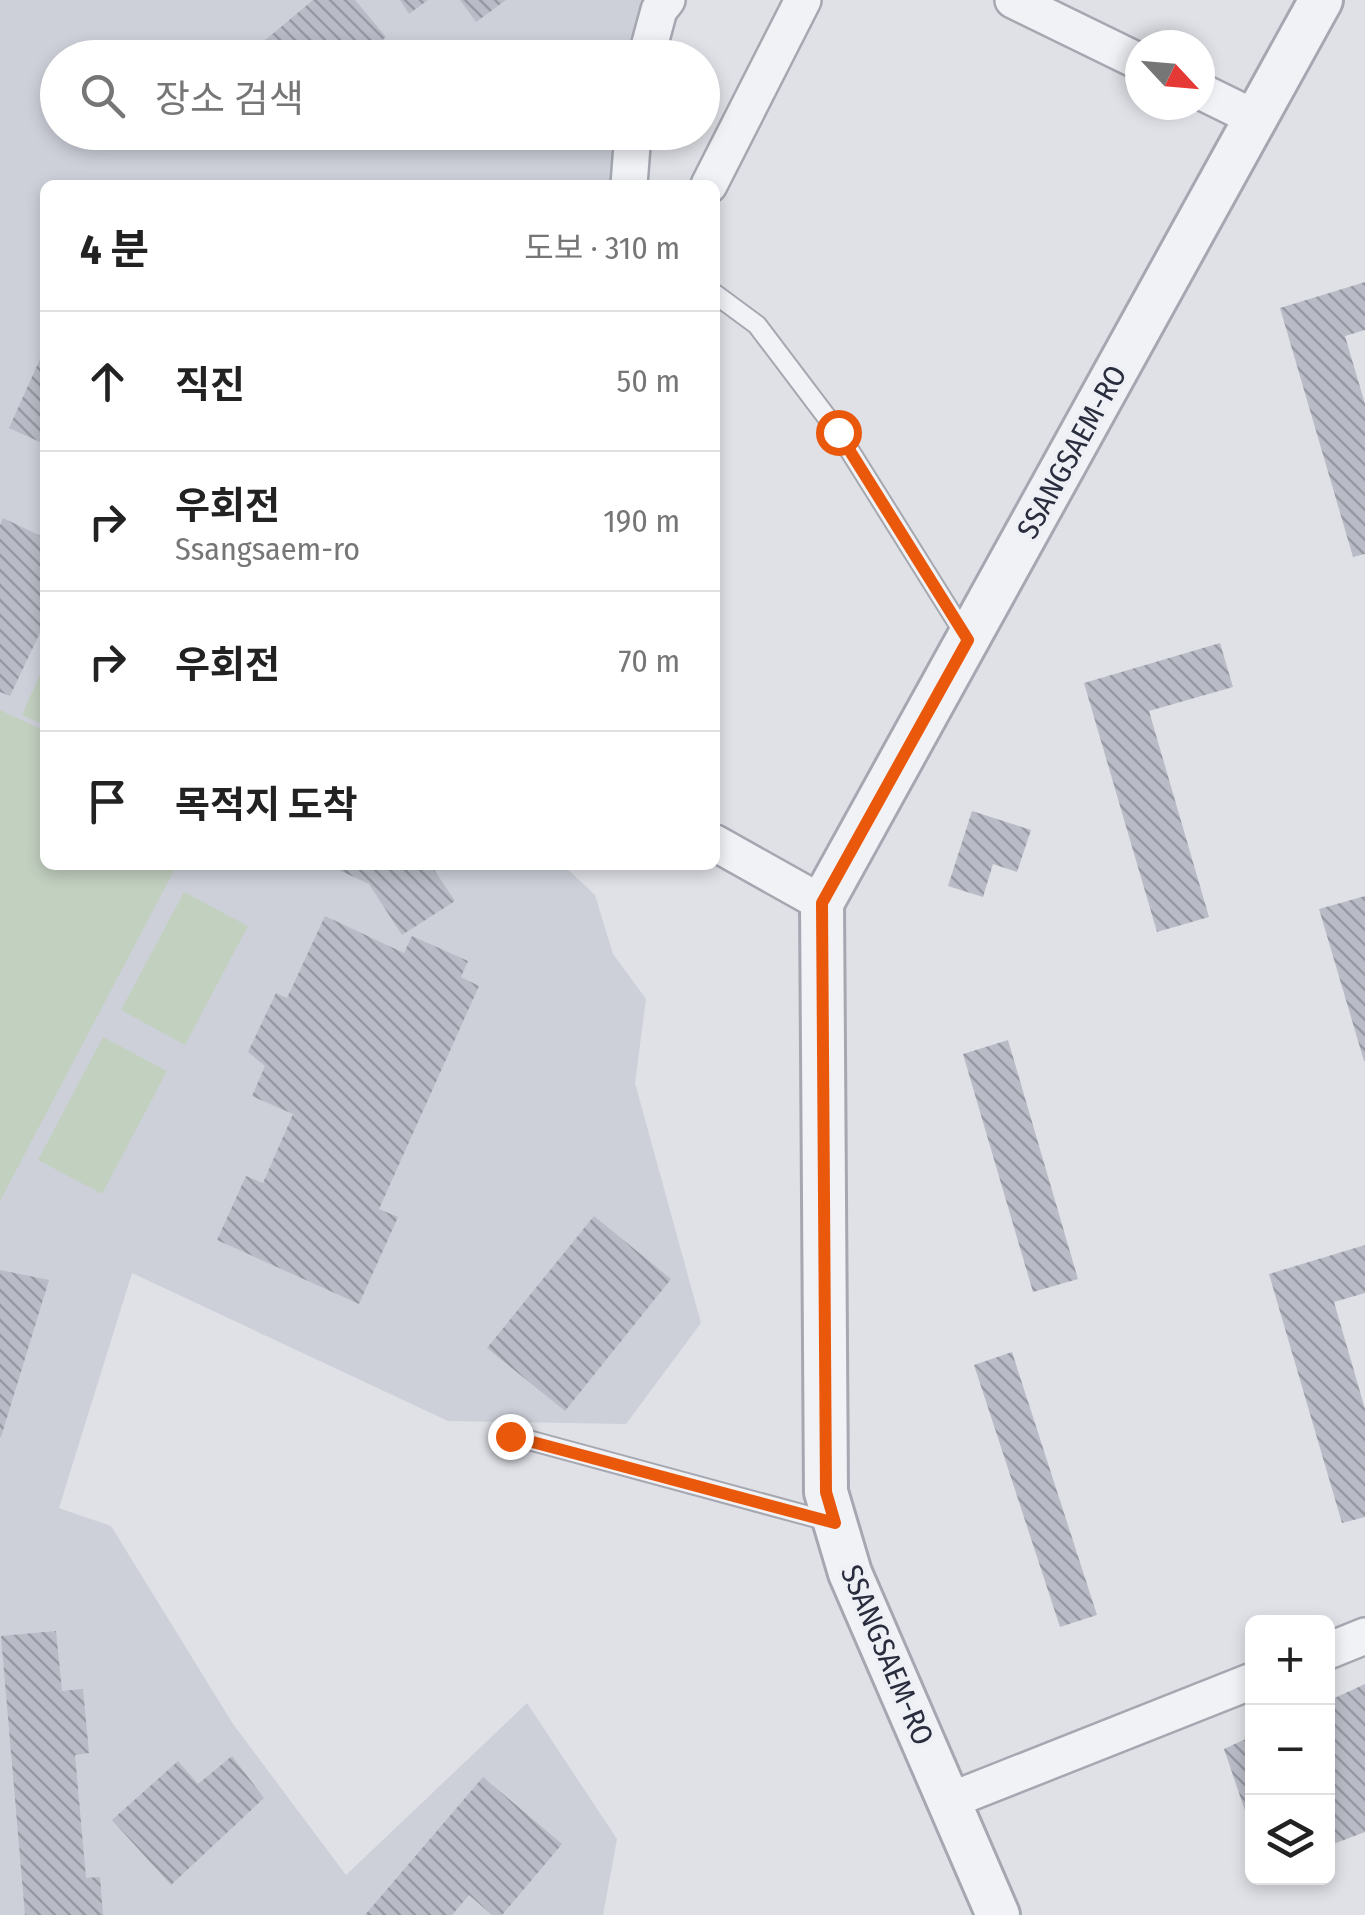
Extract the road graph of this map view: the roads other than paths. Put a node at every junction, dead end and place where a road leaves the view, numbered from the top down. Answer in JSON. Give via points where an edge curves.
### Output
{"nodes":[{"id":1,"x":668,"y":0,"type":"edge"},
{"id":2,"x":802,"y":0,"type":"edge"},
{"id":3,"x":1013,"y":0,"type":"edge"},
{"id":4,"x":1321,"y":0,"type":"edge"},
{"id":5,"x":651,"y":40,"type":"edge"},
{"id":6,"x":1125,"y":55,"type":"edge"},
{"id":7,"x":1215,"y":98,"type":"edge"},
{"id":8,"x":1257,"y":119,"type":"junction"},
{"id":9,"x":632,"y":150,"type":"edge"},
{"id":10,"x":629,"y":180,"type":"edge"},
{"id":11,"x":712,"y":180,"type":"edge"},
{"id":12,"x":720,"y":298,"type":"edge"},
{"id":13,"x":968,"y":640,"type":"junction"},
{"id":14,"x":720,"y":846,"type":"edge"},
{"id":15,"x":822,"y":903,"type":"junction"},
{"id":16,"x":510,"y":1436,"type":"dead end"},
{"id":17,"x":835,"y":1523,"type":"junction"},
{"id":18,"x":1365,"y":1636,"type":"edge"},
{"id":19,"x":1335,"y":1648,"type":"edge"},
{"id":20,"x":1245,"y":1683,"type":"edge"},
{"id":21,"x":949,"y":1801,"type":"junction"},
{"id":22,"x":998,"y":1915,"type":"edge"}],
"edges":[{"from":1,"to":5,"type":"street"},
{"from":2,"to":11,"type":"street"},
{"from":3,"to":6,"type":"street"},
{"from":4,"to":8,"type":"street","name":"SSANGSAEM-RO"},
{"from":7,"to":8,"type":"street"},
{"from":8,"to":13,"type":"street","name":"SSANGSAEM-RO"},
{"from":9,"to":10,"type":"street"},
{"from":12,"to":13,"type":"lane","via":[[757,325],[838,432]]},
{"from":13,"to":15,"type":"street","name":"SSANGSAEM-RO"},
{"from":14,"to":15,"type":"street"},
{"from":15,"to":17,"type":"street","name":"SSANGSAEM-RO","via":[[826,1492]]},
{"from":16,"to":17,"type":"lane"},
{"from":17,"to":21,"type":"street","name":"SSANGSAEM-RO","via":[[850,1573]]},
{"from":18,"to":19,"type":"street"},
{"from":20,"to":21,"type":"street"},
{"from":21,"to":22,"type":"street","name":"SSANGSAEM-RO"}]}
